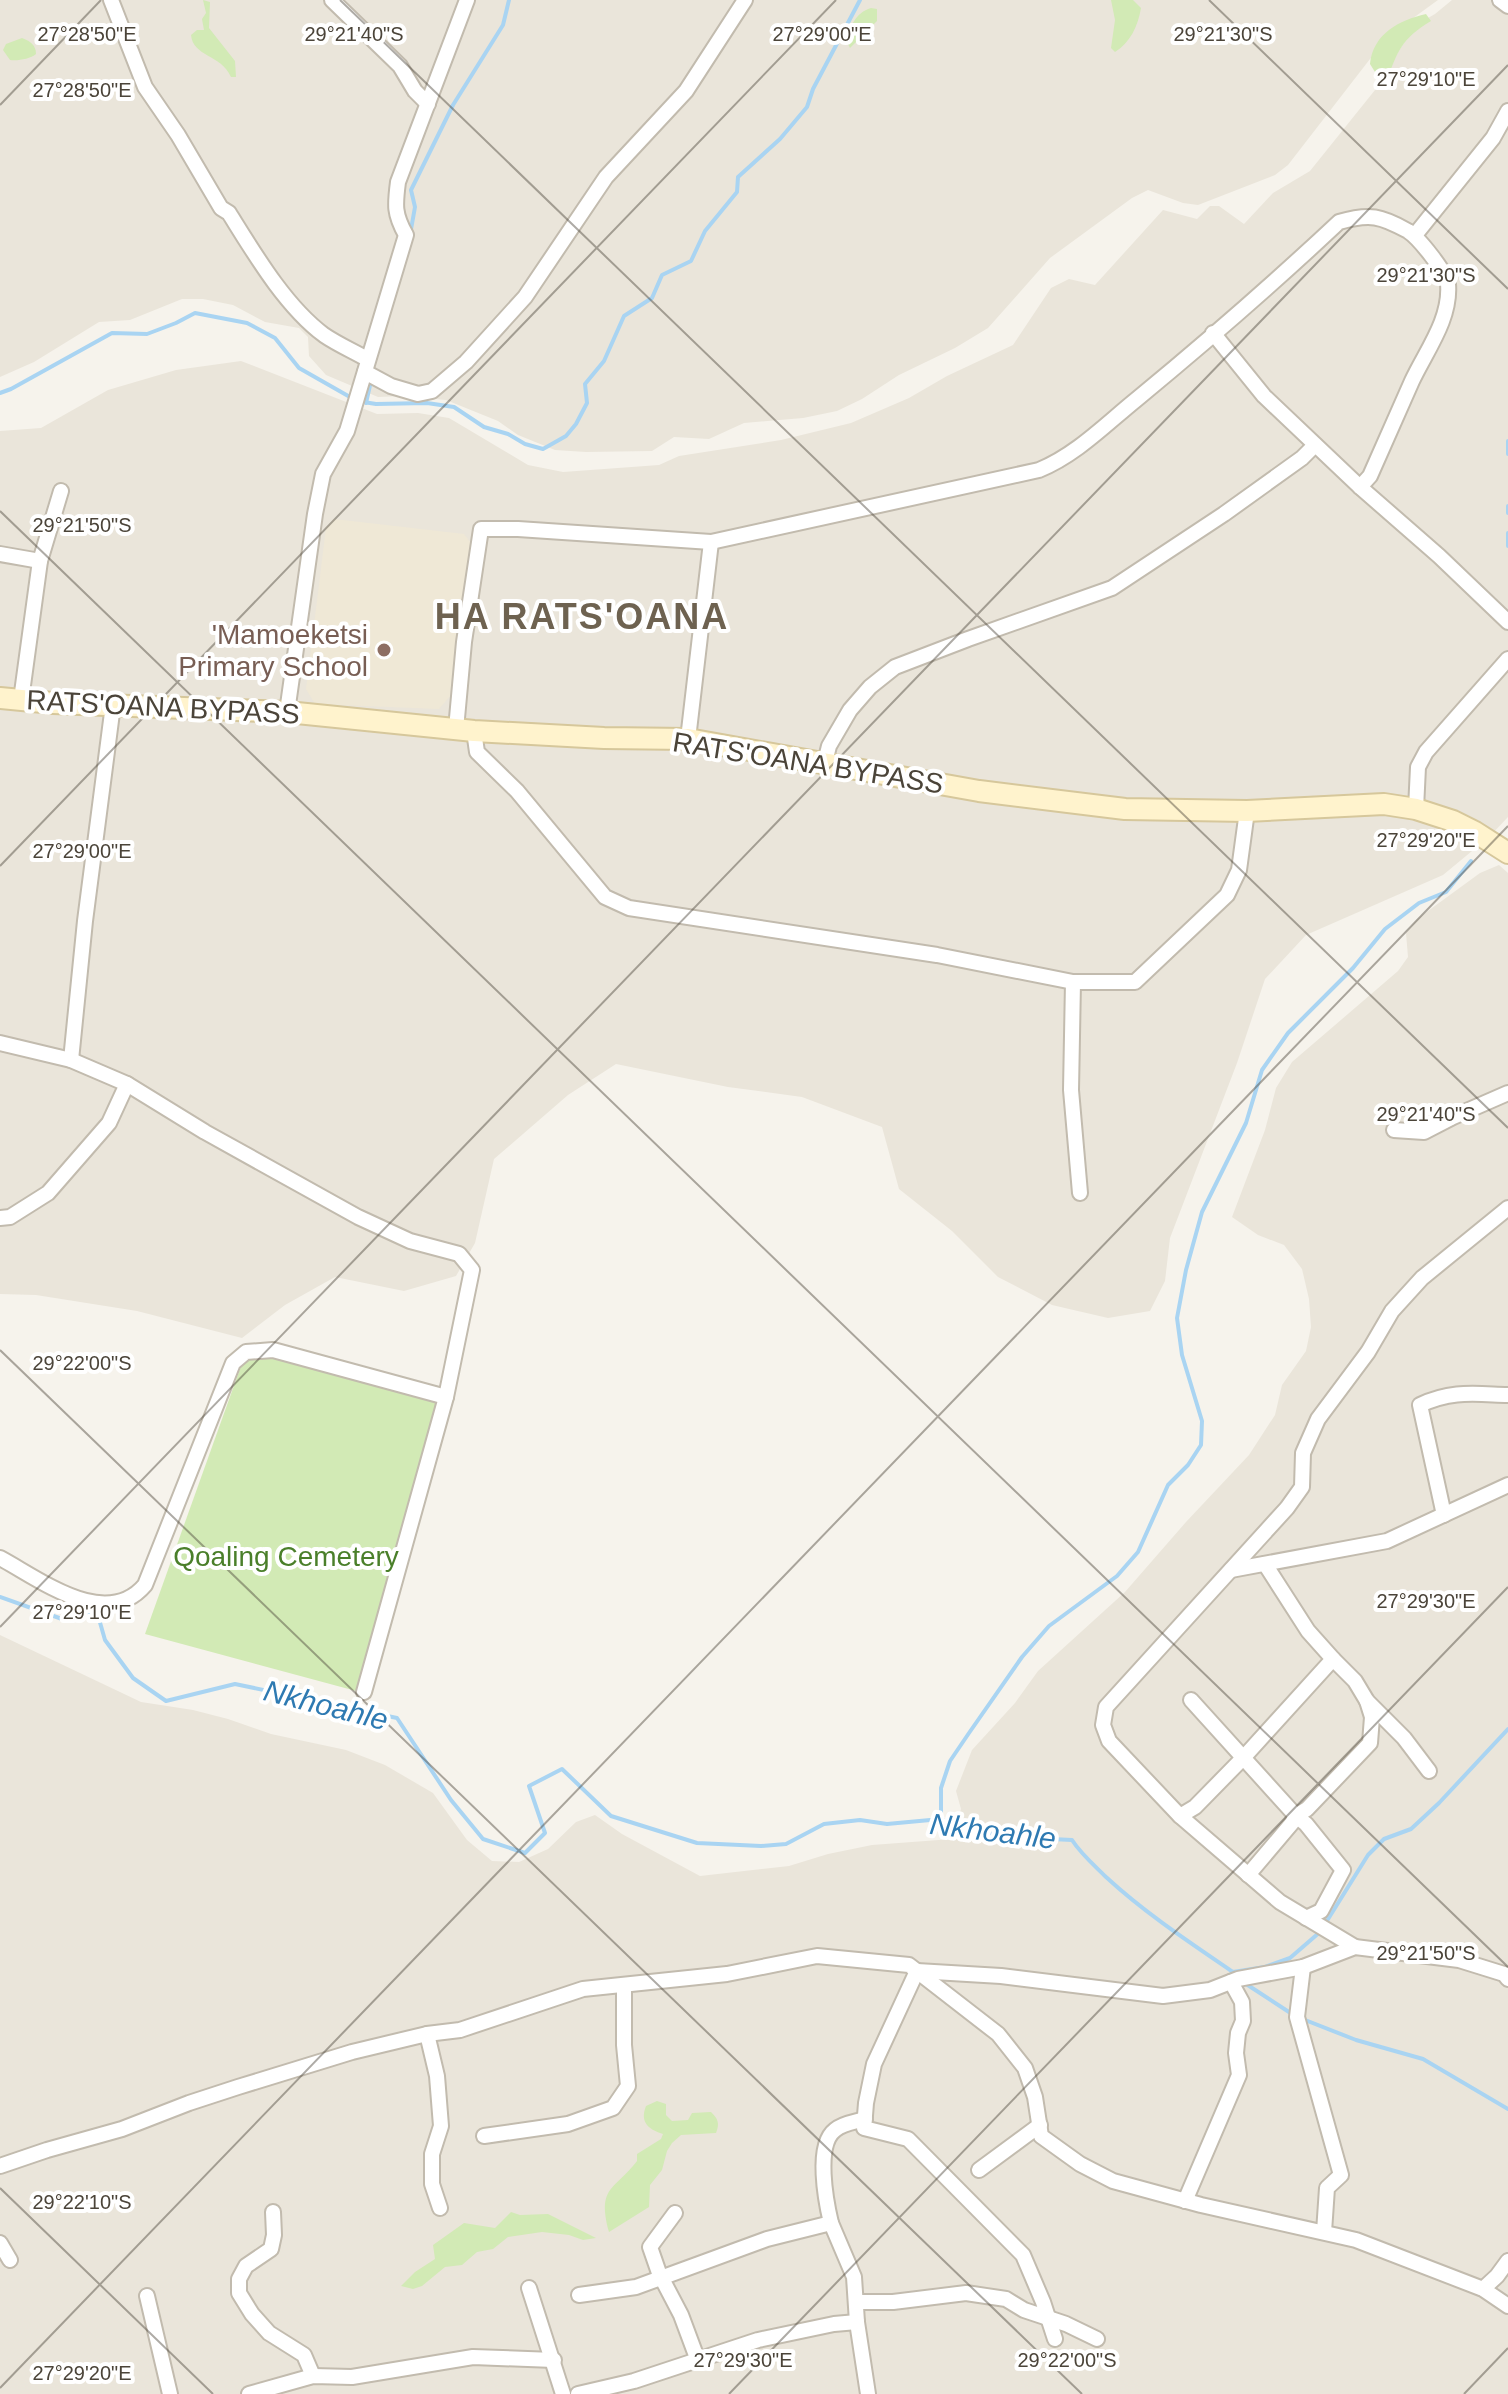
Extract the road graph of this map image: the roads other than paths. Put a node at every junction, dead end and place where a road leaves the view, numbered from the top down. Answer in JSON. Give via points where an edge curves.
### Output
{"nodes":[{"id":1,"x":111,"y":0,"type":"edge"},
{"id":2,"x":332,"y":0,"type":"edge"},
{"id":3,"x":467,"y":0,"type":"edge"},
{"id":4,"x":745,"y":0,"type":"edge"},
{"id":5,"x":1500,"y":0,"type":"edge"},
{"id":6,"x":1508,"y":6,"type":"edge"},
{"id":7,"x":428,"y":104,"type":"junction"},
{"id":8,"x":1508,"y":111,"type":"edge"},
{"id":9,"x":1415,"y":235,"type":"junction"},
{"id":10,"x":1213,"y":333,"type":"junction"},
{"id":11,"x":366,"y":366,"type":"junction"},
{"id":12,"x":1315,"y":445,"type":"junction"},
{"id":13,"x":1360,"y":487,"type":"junction"},
{"id":14,"x":61,"y":491,"type":"dead end"},
{"id":15,"x":711,"y":542,"type":"junction"},
{"id":16,"x":0,"y":554,"type":"edge"},
{"id":17,"x":40,"y":561,"type":"junction"},
{"id":18,"x":1508,"y":622,"type":"edge"},
{"id":19,"x":1508,"y":659,"type":"edge"},
{"id":20,"x":0,"y":698,"type":"edge"},
{"id":21,"x":21,"y":700,"type":"junction"},
{"id":22,"x":113,"y":705,"type":"junction"},
{"id":23,"x":287,"y":712,"type":"junction"},
{"id":24,"x":465,"y":730,"type":"junction"},
{"id":25,"x":688,"y":739,"type":"junction"},
{"id":26,"x":825,"y":762,"type":"junction"},
{"id":27,"x":1416,"y":809,"type":"junction"},
{"id":28,"x":1247,"y":811,"type":"junction"},
{"id":29,"x":1508,"y":853,"type":"edge"},
{"id":30,"x":1073,"y":982,"type":"junction"},
{"id":31,"x":0,"y":1043,"type":"edge"},
{"id":32,"x":71,"y":1060,"type":"junction"},
{"id":33,"x":127,"y":1084,"type":"junction"},
{"id":34,"x":1508,"y":1093,"type":"edge"},
{"id":35,"x":1394,"y":1130,"type":"dead end"},
{"id":36,"x":1080,"y":1193,"type":"dead end"},
{"id":37,"x":1508,"y":1208,"type":"edge"},
{"id":38,"x":0,"y":1218,"type":"edge"},
{"id":39,"x":1508,"y":1395,"type":"edge"},
{"id":40,"x":446,"y":1397,"type":"junction"},
{"id":41,"x":1508,"y":1485,"type":"edge"},
{"id":42,"x":1444,"y":1515,"type":"junction"},
{"id":43,"x":0,"y":1558,"type":"edge"},
{"id":44,"x":1265,"y":1564,"type":"junction"},
{"id":45,"x":1231,"y":1570,"type":"junction"},
{"id":46,"x":1333,"y":1659,"type":"junction"},
{"id":47,"x":364,"y":1692,"type":"dead end"},
{"id":48,"x":1191,"y":1700,"type":"dead end"},
{"id":49,"x":1367,"y":1701,"type":"junction"},
{"id":50,"x":1244,"y":1757,"type":"junction"},
{"id":51,"x":1429,"y":1771,"type":"dead end"},
{"id":52,"x":1180,"y":1816,"type":"junction"},
{"id":53,"x":1296,"y":1816,"type":"junction"},
{"id":54,"x":1248,"y":1875,"type":"junction"},
{"id":55,"x":1306,"y":1918,"type":"junction"},
{"id":56,"x":1355,"y":1947,"type":"junction"},
{"id":57,"x":1303,"y":1967,"type":"junction"},
{"id":58,"x":917,"y":1971,"type":"junction"},
{"id":59,"x":1508,"y":1979,"type":"edge"},
{"id":60,"x":1231,"y":1982,"type":"junction"},
{"id":61,"x":624,"y":1985,"type":"junction"},
{"id":62,"x":427,"y":2034,"type":"junction"},
{"id":63,"x":865,"y":2119,"type":"junction"},
{"id":64,"x":1040,"y":2125,"type":"junction"},
{"id":65,"x":484,"y":2136,"type":"dead end"},
{"id":66,"x":0,"y":2166,"type":"edge"},
{"id":67,"x":979,"y":2170,"type":"dead end"},
{"id":68,"x":1185,"y":2201,"type":"junction"},
{"id":69,"x":440,"y":2208,"type":"dead end"},
{"id":70,"x":273,"y":2212,"type":"dead end"},
{"id":71,"x":675,"y":2213,"type":"dead end"},
{"id":72,"x":831,"y":2223,"type":"junction"},
{"id":73,"x":1324,"y":2232,"type":"junction"},
{"id":74,"x":0,"y":2243,"type":"edge"},
{"id":75,"x":10,"y":2260,"type":"dead end"},
{"id":76,"x":1508,"y":2261,"type":"edge"},
{"id":77,"x":662,"y":2278,"type":"junction"},
{"id":78,"x":529,"y":2288,"type":"dead end"},
{"id":79,"x":1483,"y":2289,"type":"junction"},
{"id":80,"x":579,"y":2295,"type":"dead end"},
{"id":81,"x":147,"y":2296,"type":"dead end"},
{"id":82,"x":856,"y":2302,"type":"junction"},
{"id":83,"x":1508,"y":2306,"type":"edge"},
{"id":84,"x":1049,"y":2319,"type":"junction"},
{"id":85,"x":857,"y":2322,"type":"junction"},
{"id":86,"x":1055,"y":2339,"type":"dead end"},
{"id":87,"x":1097,"y":2339,"type":"dead end"},
{"id":88,"x":697,"y":2358,"type":"junction"},
{"id":89,"x":554,"y":2360,"type":"junction"},
{"id":90,"x":313,"y":2376,"type":"junction"},
{"id":91,"x":170,"y":2394,"type":"edge"},
{"id":92,"x":249,"y":2394,"type":"edge"},
{"id":93,"x":563,"y":2394,"type":"edge"},
{"id":94,"x":578,"y":2394,"type":"edge"},
{"id":95,"x":868,"y":2394,"type":"edge"}],
"edges":[{"from":1,"to":11,"type":"street","via":[[145,87],[221,208],[299,312]]},
{"from":2,"to":7,"type":"street","via":[[400,66]]},
{"from":3,"to":7,"type":"street"},
{"from":4,"to":11,"type":"street","via":[[686,91],[606,177],[525,297],[466,362],[432,391],[418,394],[391,386]]},
{"from":5,"to":6,"type":"street"},
{"from":7,"to":11,"type":"street","via":[[398,182],[395,209],[406,235]]},
{"from":8,"to":9,"type":"street","via":[[1493,138]]},
{"from":9,"to":10,"type":"street","via":[[1383,217],[1339,222]]},
{"from":9,"to":13,"type":"street","via":[[1448,282],[1444,318],[1370,476]]},
{"from":10,"to":12,"type":"street","via":[[1264,396]]},
{"from":10,"to":15,"type":"street","via":[[1052,465]]},
{"from":11,"to":23,"type":"street","via":[[347,431],[323,474]]},
{"from":12,"to":13,"type":"street"},
{"from":12,"to":26,"type":"street","via":[[1224,514],[1112,588],[895,667],[850,710]]},
{"from":13,"to":18,"type":"street"},
{"from":14,"to":17,"type":"street"},
{"from":15,"to":24,"type":"street","via":[[481,529],[464,642]]},
{"from":15,"to":25,"type":"street"},
{"from":16,"to":17,"type":"street"},
{"from":17,"to":21,"type":"street"},
{"from":19,"to":27,"type":"street","via":[[1426,752],[1418,767]]},
{"from":20,"to":21,"type":"street","name":"RATS'OANA BYPASS"},
{"from":21,"to":22,"type":"street","name":"RATS'OANA BYPASS"},
{"from":22,"to":23,"type":"street","name":"RATS'OANA BYPASS"},
{"from":22,"to":32,"type":"street"},
{"from":23,"to":24,"type":"street","name":"RATS'OANA BYPASS"},
{"from":24,"to":25,"type":"street","name":"RATS'OANA BYPASS"},
{"from":24,"to":30,"type":"street","via":[[477,752],[517,791],[605,897],[629,908],[937,955]]},
{"from":25,"to":26,"type":"street","name":"RATS'OANA BYPASS"},
{"from":26,"to":28,"type":"street","name":"RATS'OANA BYPASS","via":[[979,791],[1125,809]]},
{"from":27,"to":28,"type":"street","name":"RATS'OANA BYPASS","via":[[1384,804]]},
{"from":27,"to":29,"type":"street","name":"RATS'OANA BYPASS","via":[[1453,821]]},
{"from":28,"to":30,"type":"street","via":[[1239,870],[1227,895],[1135,982]]},
{"from":30,"to":36,"type":"street","via":[[1071,1090]]},
{"from":31,"to":32,"type":"street"},
{"from":32,"to":33,"type":"street"},
{"from":33,"to":38,"type":"street","via":[[109,1123],[48,1193]]},
{"from":33,"to":40,"type":"street","via":[[358,1217],[410,1241],[459,1254],[472,1270]]},
{"from":34,"to":35,"type":"street","via":[[1424,1132]]},
{"from":37,"to":45,"type":"street","via":[[1422,1278],[1392,1311],[1318,1419],[1303,1453],[1302,1487]]},
{"from":39,"to":42,"type":"street","via":[[1440,1395],[1420,1405]]},
{"from":40,"to":43,"type":"street","via":[[273,1350],[246,1352],[233,1363],[137,1594],[116,1604],[81,1601]]},
{"from":40,"to":47,"type":"street"},
{"from":41,"to":42,"type":"street"},
{"from":42,"to":44,"type":"street","via":[[1387,1541]]},
{"from":44,"to":45,"type":"street"},
{"from":44,"to":46,"type":"street","via":[[1308,1631]]},
{"from":45,"to":52,"type":"street","via":[[1106,1707],[1103,1725],[1109,1741]]},
{"from":46,"to":49,"type":"street"},
{"from":46,"to":50,"type":"street"},
{"from":48,"to":50,"type":"street"},
{"from":49,"to":51,"type":"street"},
{"from":49,"to":53,"type":"street","via":[[1370,1743]]},
{"from":50,"to":52,"type":"street"},
{"from":50,"to":53,"type":"street"},
{"from":52,"to":54,"type":"street"},
{"from":53,"to":54,"type":"street"},
{"from":53,"to":55,"type":"street","via":[[1343,1870],[1321,1911]]},
{"from":54,"to":55,"type":"street"},
{"from":55,"to":56,"type":"street"},
{"from":56,"to":57,"type":"street"},
{"from":56,"to":59,"type":"street","via":[[1459,1960]]},
{"from":57,"to":60,"type":"street"},
{"from":57,"to":73,"type":"street","via":[[1297,2017],[1341,2175],[1327,2188]]},
{"from":58,"to":60,"type":"street","via":[[1163,1996]]},
{"from":58,"to":61,"type":"street","via":[[909,1965],[817,1956],[727,1974]]},
{"from":58,"to":63,"type":"street","via":[[874,2064]]},
{"from":58,"to":64,"type":"street","via":[[1007,2045],[1025,2068]]},
{"from":60,"to":68,"type":"street","via":[[1242,2002],[1239,2075]]},
{"from":61,"to":62,"type":"street","via":[[583,1989],[460,2030]]},
{"from":61,"to":65,"type":"street","via":[[628,2086],[613,2108],[568,2124]]},
{"from":62,"to":66,"type":"street","via":[[238,2087]]},
{"from":62,"to":69,"type":"street","via":[[441,2126],[432,2154],[432,2184]]},
{"from":63,"to":72,"type":"street","via":[[836,2129],[826,2139]]},
{"from":63,"to":84,"type":"street","via":[[864,2128],[908,2139],[1023,2255]]},
{"from":64,"to":67,"type":"street"},
{"from":64,"to":68,"type":"street","via":[[1041,2136],[1080,2164],[1113,2181]]},
{"from":68,"to":73,"type":"street"},
{"from":70,"to":90,"type":"street","via":[[271,2249],[246,2266],[239,2293],[269,2333],[304,2355]]},
{"from":71,"to":77,"type":"street","via":[[650,2247]]},
{"from":72,"to":77,"type":"street","via":[[767,2239]]},
{"from":72,"to":82,"type":"street","via":[[854,2277]]},
{"from":73,"to":79,"type":"street"},
{"from":74,"to":75,"type":"street"},
{"from":76,"to":79,"type":"street"},
{"from":77,"to":80,"type":"street"},
{"from":77,"to":88,"type":"street"},
{"from":78,"to":89,"type":"street"},
{"from":79,"to":83,"type":"street"},
{"from":81,"to":91,"type":"street"},
{"from":82,"to":84,"type":"street","via":[[966,2293],[1006,2299]]},
{"from":82,"to":85,"type":"street"},
{"from":84,"to":86,"type":"street"},
{"from":84,"to":87,"type":"street"},
{"from":85,"to":88,"type":"street","via":[[758,2340]]},
{"from":85,"to":95,"type":"street"},
{"from":88,"to":94,"type":"street"},
{"from":89,"to":90,"type":"street","via":[[473,2357],[352,2377]]},
{"from":89,"to":93,"type":"street"},
{"from":90,"to":92,"type":"street"}]}
